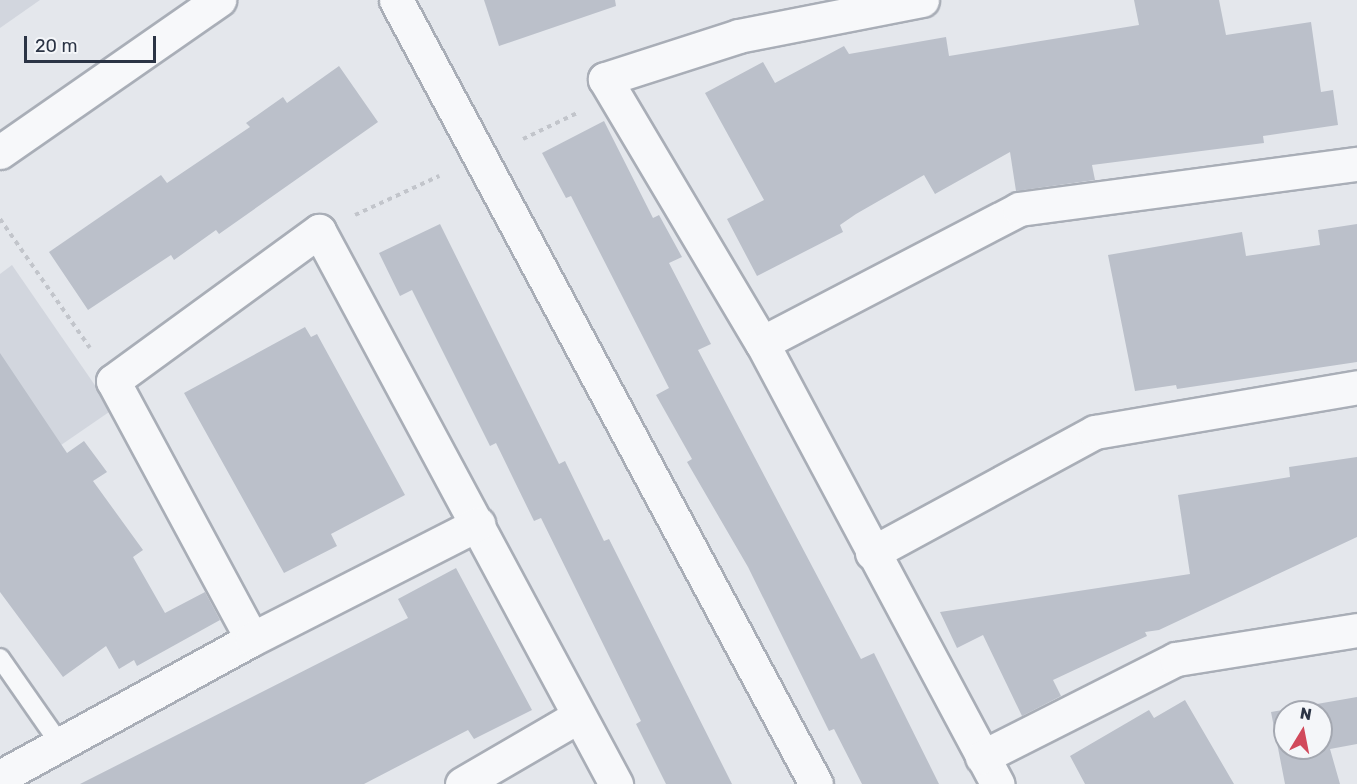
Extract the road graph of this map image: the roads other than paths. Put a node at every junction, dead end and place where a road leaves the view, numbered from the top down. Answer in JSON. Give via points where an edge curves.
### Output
{"nodes":[{"id":1,"x":219,"y":0,"type":"edge"},
{"id":2,"x":396,"y":0,"type":"edge"},
{"id":3,"x":922,"y":0,"type":"edge"},
{"id":4,"x":0,"y":152,"type":"edge"},
{"id":5,"x":1357,"y":164,"type":"edge"},
{"id":6,"x":762,"y":343,"type":"junction"},
{"id":7,"x":1357,"y":387,"type":"edge"},
{"id":8,"x":478,"y":524,"type":"junction"},
{"id":9,"x":872,"y":553,"type":"junction"},
{"id":10,"x":1357,"y":630,"type":"edge"},
{"id":11,"x":252,"y":639,"type":"junction"},
{"id":12,"x":0,"y":658,"type":"edge"},
{"id":13,"x":579,"y":716,"type":"junction"},
{"id":14,"x":60,"y":744,"type":"junction"},
{"id":15,"x":990,"y":771,"type":"edge"},
{"id":16,"x":0,"y":777,"type":"edge"},
{"id":17,"x":462,"y":784,"type":"edge"},
{"id":18,"x":616,"y":784,"type":"edge"},
{"id":19,"x":816,"y":784,"type":"edge"}],
"edges":[{"from":1,"to":4,"type":"street"},
{"from":2,"to":19,"type":"street"},
{"from":3,"to":6,"type":"street","via":[[739,36],[605,79]]},
{"from":5,"to":6,"type":"street","via":[[1018,209]]},
{"from":6,"to":9,"type":"street"},
{"from":7,"to":9,"type":"street","via":[[1095,432]]},
{"from":8,"to":11,"type":"street"},
{"from":8,"to":11,"type":"street","via":[[319,231],[113,381]]},
{"from":8,"to":13,"type":"street"},
{"from":9,"to":15,"type":"street"},
{"from":10,"to":15,"type":"street","via":[[1176,659]]},
{"from":11,"to":14,"type":"street"},
{"from":12,"to":14,"type":"lane"},
{"from":13,"to":17,"type":"street"},
{"from":13,"to":18,"type":"street"},
{"from":14,"to":16,"type":"street"}]}
